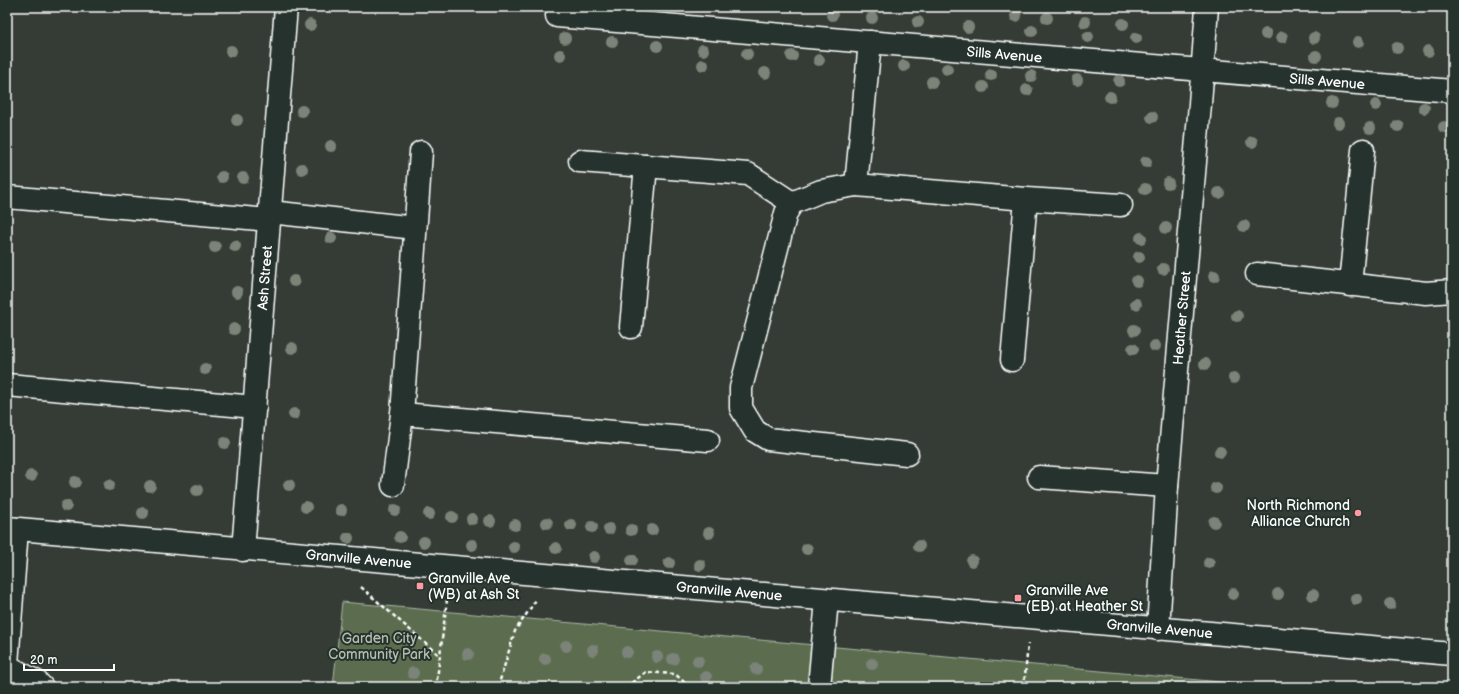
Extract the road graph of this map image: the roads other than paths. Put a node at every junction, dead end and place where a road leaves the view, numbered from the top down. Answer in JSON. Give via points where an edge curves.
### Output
{"nodes":[{"id":1,"x":286,"y":7,"type":"edge"},
{"id":2,"x":1207,"y":7,"type":"edge"},
{"id":3,"x":557,"y":16,"type":"dead end"},
{"id":4,"x":870,"y":42,"type":"junction"},
{"id":5,"x":1202,"y":71,"type":"junction"},
{"id":6,"x":1452,"y":91,"type":"edge"},
{"id":7,"x":1363,"y":150,"type":"dead end"},
{"id":8,"x":421,"y":152,"type":"dead end"},
{"id":9,"x":580,"y":161,"type":"dead end"},
{"id":10,"x":646,"y":166,"type":"junction"},
{"id":11,"x":856,"y":185,"type":"junction"},
{"id":12,"x":7,"y":197,"type":"edge"},
{"id":13,"x":1026,"y":199,"type":"junction"},
{"id":14,"x":792,"y":203,"type":"junction"},
{"id":15,"x":1120,"y":205,"type":"dead end"},
{"id":16,"x":269,"y":216,"type":"junction"},
{"id":17,"x":415,"y":228,"type":"junction"},
{"id":18,"x":1257,"y":274,"type":"dead end"},
{"id":19,"x":1350,"y":285,"type":"junction"},
{"id":20,"x":1452,"y":291,"type":"edge"},
{"id":21,"x":631,"y":327,"type":"dead end"},
{"id":22,"x":1012,"y":360,"type":"dead end"},
{"id":23,"x":7,"y":385,"type":"edge"},
{"id":24,"x":255,"y":407,"type":"junction"},
{"id":25,"x":402,"y":414,"type":"junction"},
{"id":26,"x":708,"y":440,"type":"dead end"},
{"id":27,"x":907,"y":454,"type":"dead end"},
{"id":28,"x":1039,"y":477,"type":"dead end"},
{"id":29,"x":393,"y":485,"type":"dead end"},
{"id":30,"x":1167,"y":486,"type":"junction"},
{"id":31,"x":12,"y":529,"type":"edge"},
{"id":32,"x":243,"y":550,"type":"junction"},
{"id":33,"x":827,"y":600,"type":"junction"},
{"id":34,"x":1158,"y":629,"type":"junction"},
{"id":35,"x":1452,"y":654,"type":"edge"},
{"id":36,"x":7,"y":665,"type":"edge"},
{"id":37,"x":42,"y":687,"type":"edge"},
{"id":38,"x":819,"y":687,"type":"edge"}],
"edges":[{"from":1,"to":16,"type":"street","name":"Ash Street"},
{"from":2,"to":5,"type":"street","name":"Heather Street"},
{"from":3,"to":4,"type":"street","name":"Sills Avenue"},
{"from":4,"to":5,"type":"street","name":"Sills Avenue"},
{"from":4,"to":11,"type":"street"},
{"from":5,"to":6,"type":"street","name":"Sills Avenue"},
{"from":5,"to":30,"type":"street","name":"Heather Street"},
{"from":7,"to":19,"type":"street"},
{"from":8,"to":17,"type":"street"},
{"from":9,"to":10,"type":"street"},
{"from":10,"to":14,"type":"street","via":[[748,174]]},
{"from":10,"to":21,"type":"street"},
{"from":11,"to":13,"type":"street"},
{"from":11,"to":14,"type":"street","via":[[821,191]]},
{"from":12,"to":16,"type":"street"},
{"from":13,"to":15,"type":"street"},
{"from":13,"to":22,"type":"street"},
{"from":14,"to":27,"type":"street","via":[[786,213],[742,381],[741,408],[755,431],[768,439]]},
{"from":16,"to":17,"type":"street"},
{"from":16,"to":24,"type":"street","name":"Ash Street"},
{"from":17,"to":25,"type":"street"},
{"from":18,"to":19,"type":"street"},
{"from":19,"to":20,"type":"street","via":[[1426,293]]},
{"from":23,"to":24,"type":"street"},
{"from":24,"to":32,"type":"street","name":"Ash Street"},
{"from":25,"to":26,"type":"street"},
{"from":25,"to":29,"type":"street"},
{"from":28,"to":30,"type":"street"},
{"from":30,"to":34,"type":"street","name":"Heather Street"},
{"from":31,"to":32,"type":"street","name":"Granville Avenue"},
{"from":31,"to":36,"type":"street"},
{"from":32,"to":33,"type":"street","name":"Granville Avenue"},
{"from":33,"to":34,"type":"street","name":"Granville Avenue"},
{"from":33,"to":38,"type":"street"},
{"from":34,"to":35,"type":"street","name":"Granville Avenue"},
{"from":36,"to":37,"type":"street"}]}
